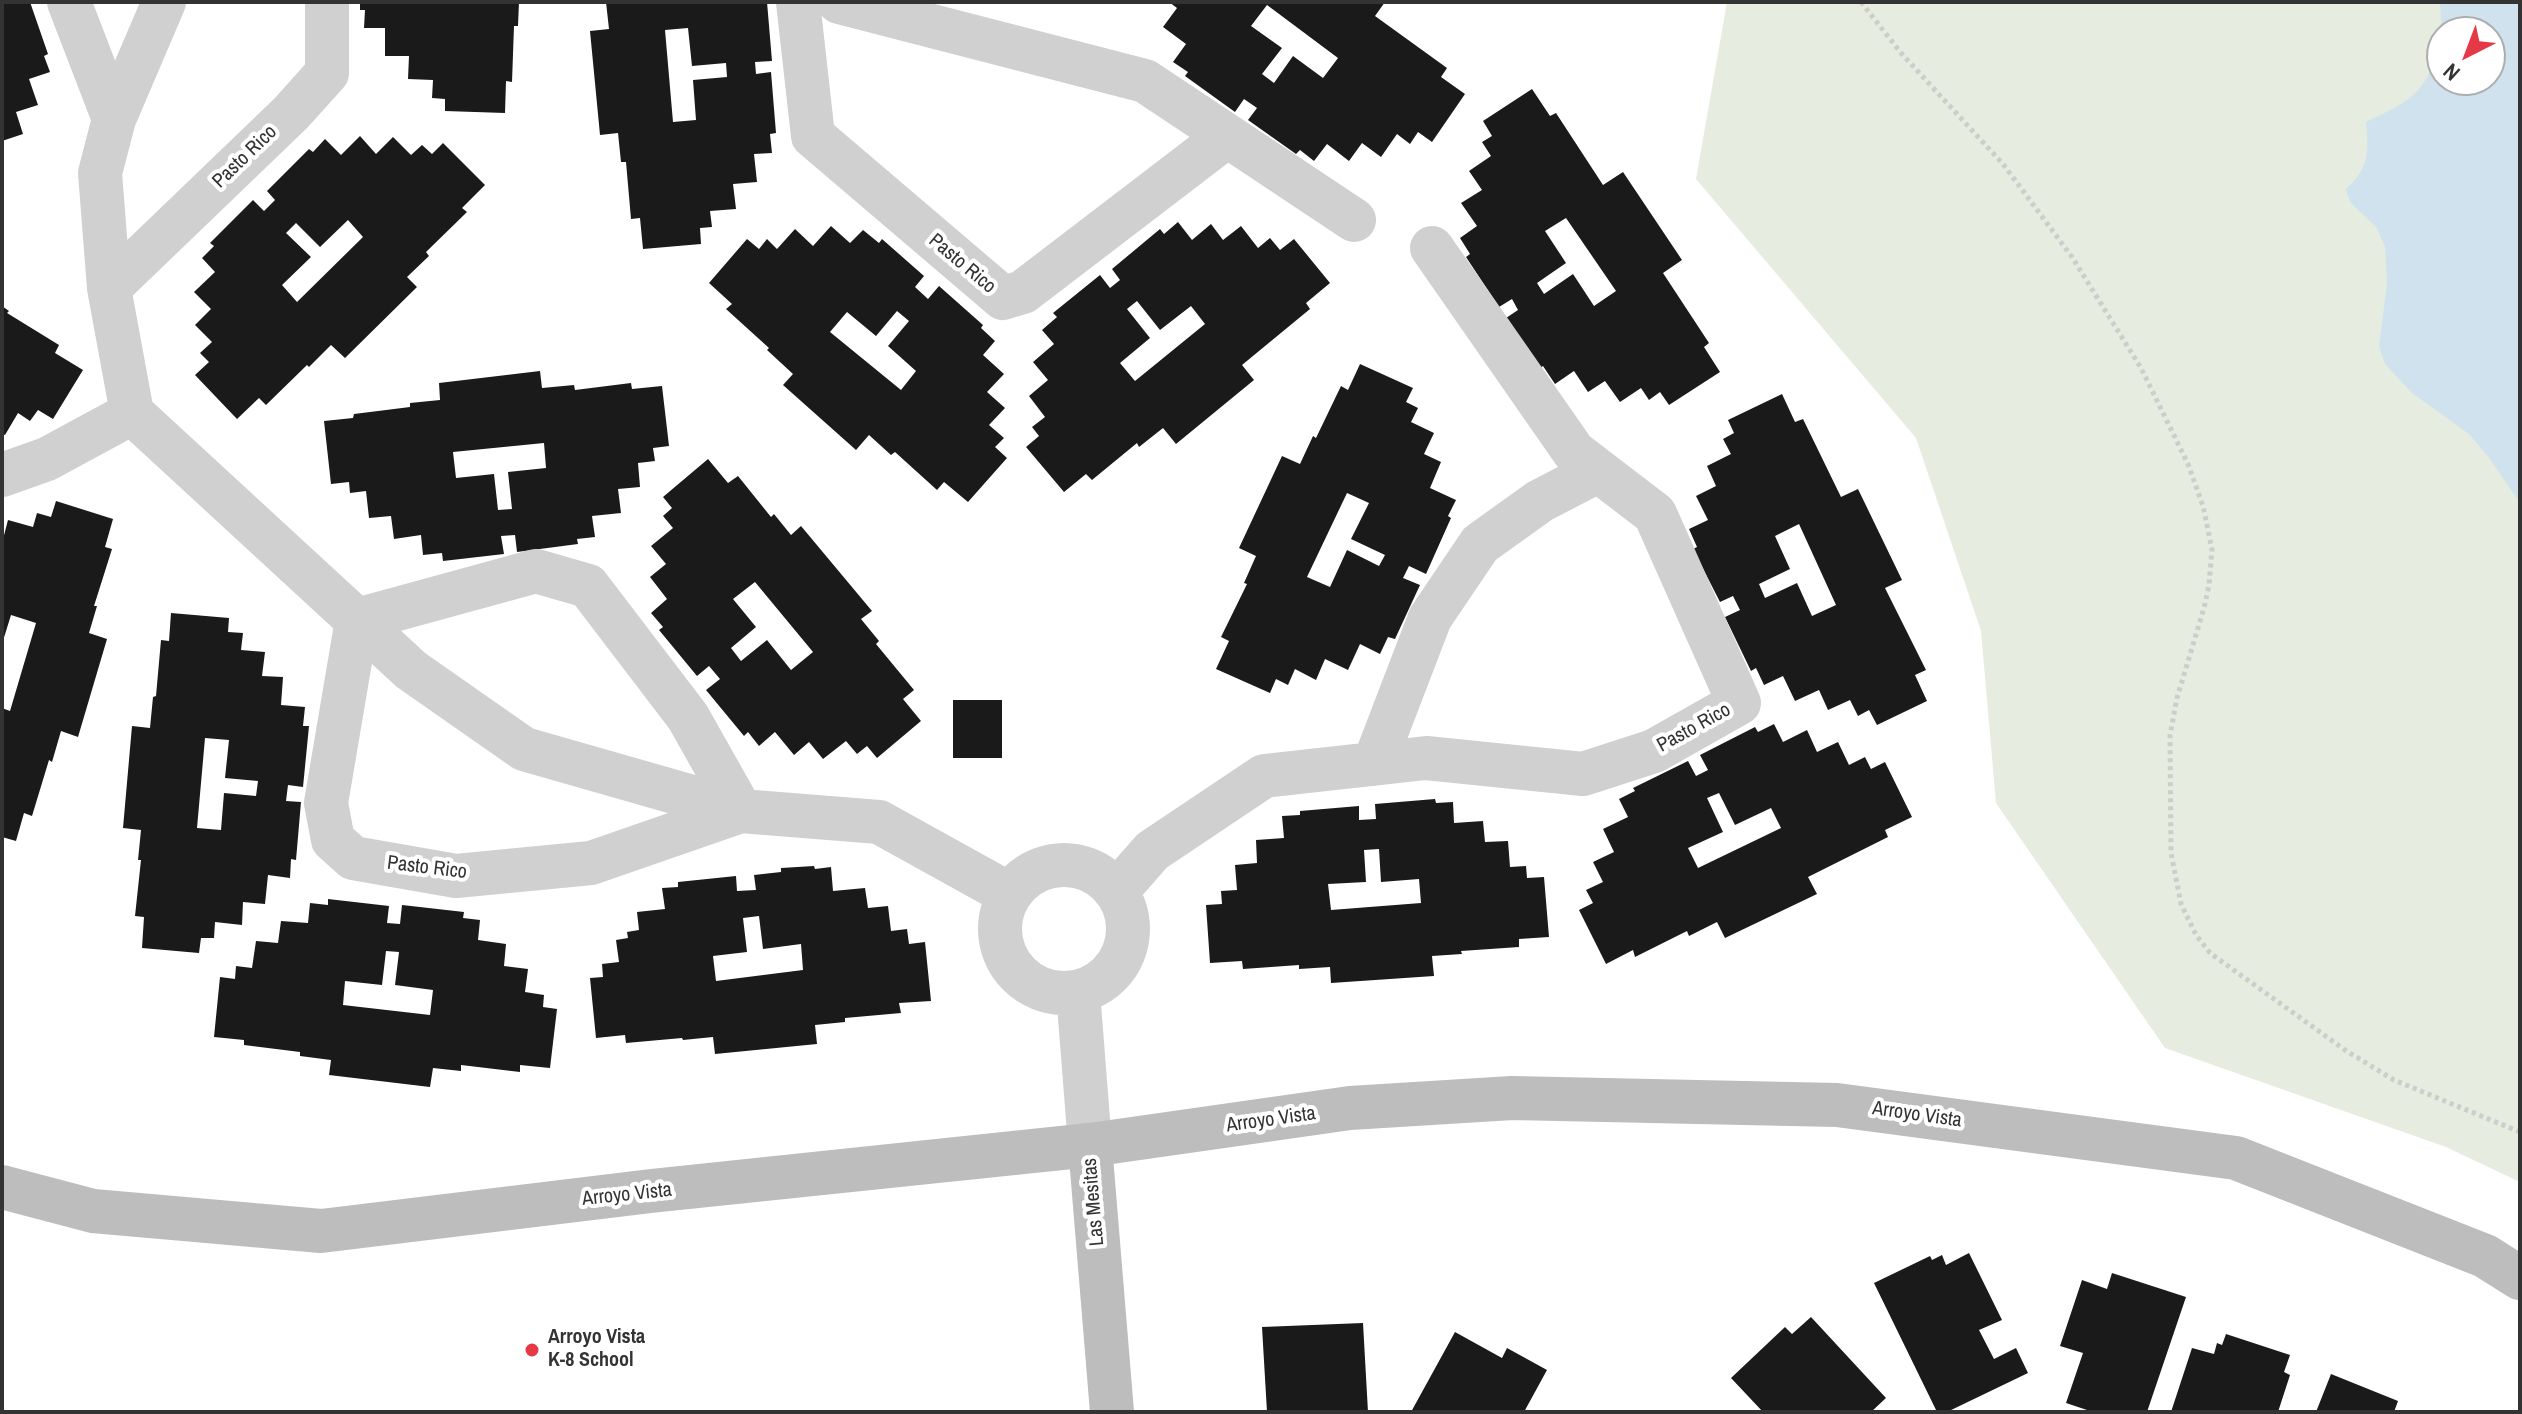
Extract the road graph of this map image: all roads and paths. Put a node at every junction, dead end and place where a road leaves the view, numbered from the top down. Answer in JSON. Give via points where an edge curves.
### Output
{"nodes":[{"id":1,"x":69,"y":2,"type":"edge"},
{"id":2,"x":164,"y":2,"type":"edge"},
{"id":3,"x":327,"y":2,"type":"edge"},
{"id":4,"x":798,"y":2,"type":"edge"},
{"id":5,"x":839,"y":2,"type":"edge"},
{"id":6,"x":1861,"y":2,"type":"edge"},
{"id":7,"x":114,"y":119,"type":"junction"},
{"id":8,"x":1227,"y":136,"type":"junction"},
{"id":9,"x":1354,"y":220,"type":"dead end"},
{"id":10,"x":1432,"y":248,"type":"dead end"},
{"id":11,"x":109,"y":288,"type":"junction"},
{"id":12,"x":132,"y":413,"type":"junction"},
{"id":13,"x":1598,"y":471,"type":"junction"},
{"id":14,"x":2,"y":475,"type":"edge"},
{"id":15,"x":357,"y":620,"type":"junction"},
{"id":16,"x":1374,"y":764,"type":"junction"},
{"id":17,"x":741,"y":811,"type":"junction"},
{"id":18,"x":1117,"y":891,"type":"junction"},
{"id":19,"x":1009,"y":894,"type":"junction"},
{"id":20,"x":1078,"y":992,"type":"junction"},
{"id":21,"x":2520,"y":1132,"type":"edge"},
{"id":22,"x":1090,"y":1145,"type":"junction"},
{"id":23,"x":2,"y":1187,"type":"edge"},
{"id":24,"x":2520,"y":1278,"type":"edge"},
{"id":25,"x":1112,"y":1412,"type":"edge"}],
"edges":[{"from":1,"to":7,"type":"street"},
{"from":2,"to":7,"type":"street"},
{"from":3,"to":11,"type":"street","name":"Pasto Rico","via":[[327,73]]},
{"from":4,"to":8,"type":"street","name":"Pasto Rico","via":[[813,136],[1003,298],[1023,292]]},
{"from":5,"to":8,"type":"street","via":[[1145,81]]},
{"from":6,"to":21,"type":"path","via":[[1910,64],[2003,164],[2072,257],[2141,368],[2188,464],[2212,549],[2209,585],[2170,735],[2171,853],[2181,904],[2196,935],[2210,953],[2394,1080]]},
{"from":7,"to":11,"type":"street","via":[[100,173]]},
{"from":8,"to":9,"type":"street"},
{"from":10,"to":13,"type":"street","name":"Pasto Rico","via":[[1574,452]]},
{"from":11,"to":12,"type":"street"},
{"from":12,"to":14,"type":"street","via":[[47,459]]},
{"from":12,"to":15,"type":"street","name":"Pasto Rico"},
{"from":13,"to":16,"type":"street","via":[[1540,501],[1480,544],[1430,618]]},
{"from":13,"to":16,"type":"street","name":"Pasto Rico","via":[[1655,514],[1739,703],[1654,751],[1583,774],[1426,758]]},
{"from":15,"to":17,"type":"street","name":"Pasto Rico","via":[[411,670],[524,749]]},
{"from":15,"to":17,"type":"street","via":[[536,571],[588,586],[688,717]]},
{"from":15,"to":17,"type":"street","name":"Pasto Rico","via":[[326,803],[333,840],[353,858],[456,876],[591,863]]},
{"from":16,"to":18,"type":"street","name":"Pasto Rico","via":[[1264,776],[1152,851]]},
{"from":17,"to":19,"type":"street","name":"Pasto Rico","via":[[879,822]]},
{"from":18,"to":19,"type":"street","via":[[1098,874],[1050,864],[1026,875]]},
{"from":18,"to":20,"type":"street","via":[[1127,914],[1128,940],[1119,964],[1101,982]]},
{"from":19,"to":20,"type":"street","via":[[1000,917],[1000,943],[1010,966],[1029,983],[1052,993]]},
{"from":20,"to":22,"type":"street","name":"Las Mesitas"},
{"from":22,"to":23,"type":"main road","name":"Arroyo Vista","via":[[321,1231],[93,1211]]},
{"from":22,"to":24,"type":"main road","name":"Arroyo Vista","via":[[1350,1108],[1512,1098],[1837,1105],[2236,1158],[2485,1256]]},
{"from":22,"to":25,"type":"main road","name":"Las Mesitas"}]}
